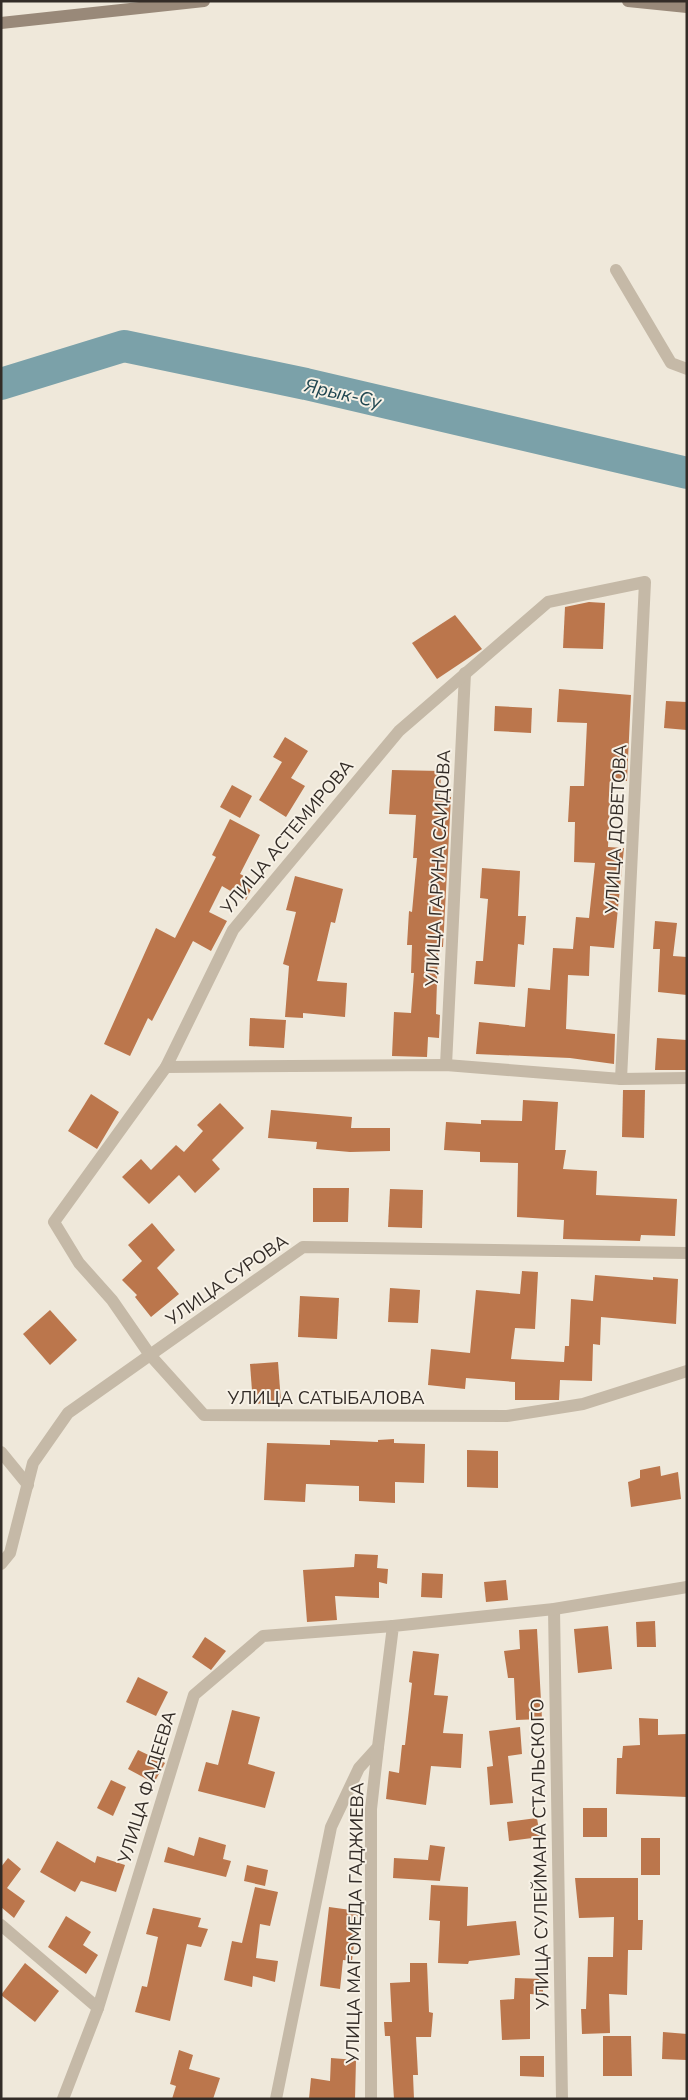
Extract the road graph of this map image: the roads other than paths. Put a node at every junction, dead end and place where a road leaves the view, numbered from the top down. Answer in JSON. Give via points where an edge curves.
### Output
{"nodes":[{"id":1,"x":204,"y":1,"type":"edge"},
{"id":2,"x":628,"y":1,"type":"edge"},
{"id":3,"x":687,"y":7,"type":"edge"},
{"id":4,"x":1,"y":23,"type":"edge"},
{"id":5,"x":616,"y":270,"type":"dead end"},
{"id":6,"x":687,"y":370,"type":"edge"},
{"id":7,"x":645,"y":582,"type":"joint"},
{"id":8,"x":465,"y":673,"type":"junction"},
{"id":9,"x":446,"y":1065,"type":"junction"},
{"id":10,"x":166,"y":1067,"type":"junction"},
{"id":11,"x":687,"y":1078,"type":"edge"},
{"id":12,"x":621,"y":1079,"type":"junction"},
{"id":13,"x":54,"y":1222,"type":"joint"},
{"id":14,"x":687,"y":1253,"type":"edge"},
{"id":15,"x":150,"y":1355,"type":"junction"},
{"id":16,"x":687,"y":1371,"type":"edge"},
{"id":17,"x":1,"y":1452,"type":"edge"},
{"id":18,"x":28,"y":1485,"type":"junction"},
{"id":19,"x":1,"y":1564,"type":"edge"},
{"id":20,"x":687,"y":1587,"type":"edge"},
{"id":21,"x":554,"y":1609,"type":"junction"},
{"id":22,"x":393,"y":1626,"type":"junction"},
{"id":23,"x":378,"y":1747,"type":"junction"},
{"id":24,"x":1,"y":1925,"type":"edge"},
{"id":25,"x":98,"y":2008,"type":"junction"},
{"id":26,"x":63,"y":2099,"type":"edge"},
{"id":27,"x":276,"y":2099,"type":"edge"},
{"id":28,"x":371,"y":2099,"type":"edge"},
{"id":29,"x":562,"y":2099,"type":"edge"}],
"edges":[{"from":1,"to":4,"type":"street"},
{"from":2,"to":3,"type":"street"},
{"from":5,"to":6,"type":"street","via":[[670,363]]},
{"from":7,"to":8,"type":"street","name":"УЛИЦА АСТЕМИРОВА","via":[[548,602]]},
{"from":7,"to":12,"type":"street","name":"УЛИЦА ДОВЕТОВА"},
{"from":8,"to":9,"type":"street","name":"УЛИЦА ГАРУНА САИДОВА"},
{"from":8,"to":10,"type":"street","name":"УЛИЦА АСТЕМИРОВА","via":[[399,731],[233,930]]},
{"from":9,"to":10,"type":"street"},
{"from":9,"to":12,"type":"street"},
{"from":10,"to":13,"type":"street","name":"УЛИЦА АСТЕМИРОВА"},
{"from":11,"to":12,"type":"street"},
{"from":13,"to":15,"type":"street","name":"УЛИЦА САТЫБАЛОВА","via":[[79,1263],[112,1300]]},
{"from":14,"to":15,"type":"street","name":"УЛИЦА СУРОВА","via":[[303,1247]]},
{"from":15,"to":16,"type":"street","name":"УЛИЦА САТЫБАЛОВА","via":[[204,1415],[507,1416],[583,1404]]},
{"from":15,"to":18,"type":"street","name":"УЛИЦА СУРОВА","via":[[68,1413],[34,1463]]},
{"from":17,"to":18,"type":"street"},
{"from":18,"to":19,"type":"street","name":"УЛИЦА СУРОВА","via":[[10,1553]]},
{"from":20,"to":21,"type":"street","name":"УЛИЦА ФАДЕЕВА"},
{"from":21,"to":22,"type":"street","name":"УЛИЦА ФАДЕЕВА"},
{"from":21,"to":29,"type":"street","name":"УЛИЦА СУЛЕЙМАНА СТАЛЬСКОГО"},
{"from":22,"to":23,"type":"street","name":"УЛИЦА МАГОМЕДА ГАДЖИЕВА"},
{"from":22,"to":25,"type":"street","name":"УЛИЦА ФАДЕЕВА","via":[[263,1636],[194,1695]]},
{"from":23,"to":27,"type":"street","via":[[359,1768],[331,1827]]},
{"from":23,"to":28,"type":"street","name":"УЛИЦА МАГОМЕДА ГАДЖИЕВА","via":[[371,1809]]},
{"from":24,"to":25,"type":"street"},
{"from":25,"to":26,"type":"street","name":"УЛИЦА ФАДЕЕВА"}]}
